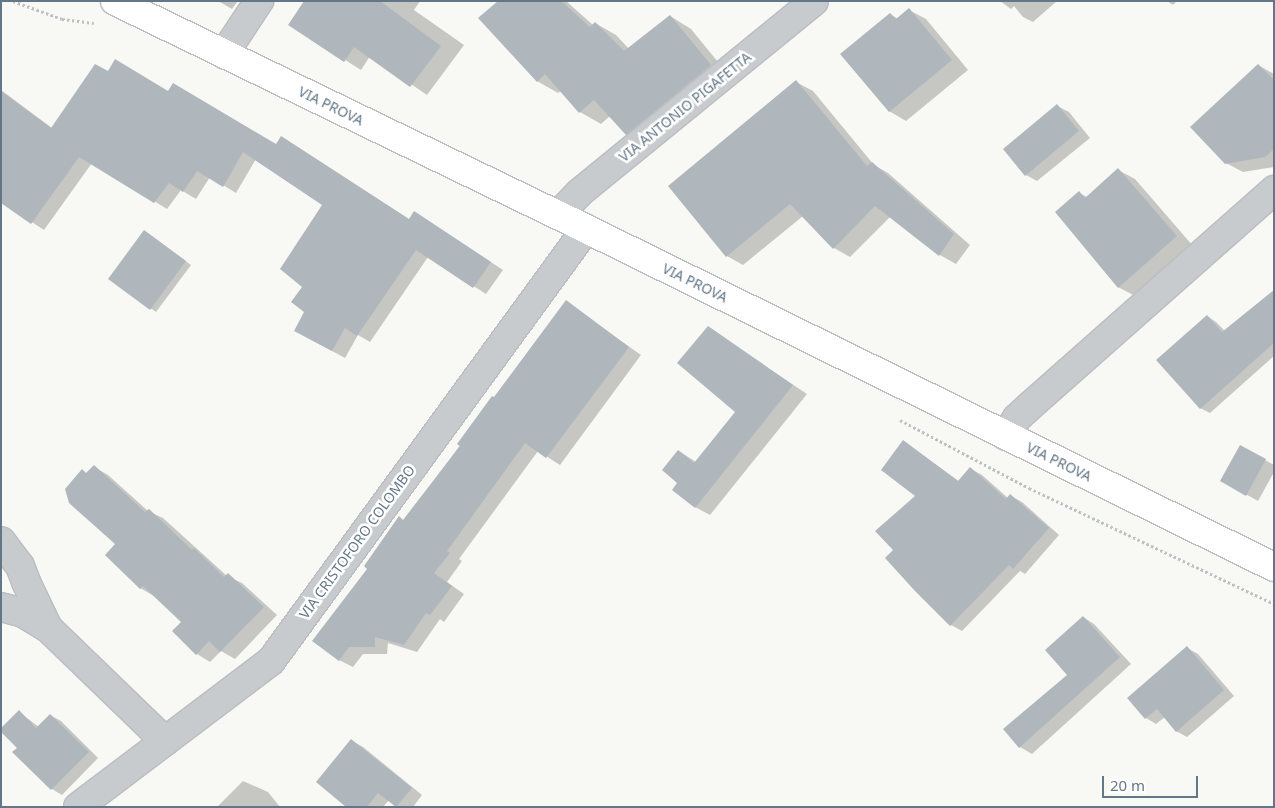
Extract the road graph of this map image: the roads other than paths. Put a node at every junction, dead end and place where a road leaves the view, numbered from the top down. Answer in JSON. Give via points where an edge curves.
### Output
{"nodes":[{"id":1,"x":115,"y":1,"type":"edge"},
{"id":2,"x":259,"y":1,"type":"edge"},
{"id":3,"x":814,"y":1,"type":"edge"},
{"id":4,"x":224,"y":54,"type":"junction"},
{"id":5,"x":1274,"y":190,"type":"edge"},
{"id":6,"x":558,"y":215,"type":"junction"},
{"id":7,"x":586,"y":228,"type":"junction"},
{"id":8,"x":1006,"y":436,"type":"junction"},
{"id":9,"x":1,"y":541,"type":"edge"},
{"id":10,"x":20,"y":566,"type":"junction"},
{"id":11,"x":1274,"y":567,"type":"edge"},
{"id":12,"x":1,"y":598,"type":"edge"},
{"id":13,"x":1,"y":607,"type":"edge"},
{"id":14,"x":48,"y":628,"type":"junction"},
{"id":15,"x":165,"y":741,"type":"junction"},
{"id":16,"x":78,"y":807,"type":"edge"}],
"edges":[{"from":1,"to":4,"type":"main road","name":"VIA PROVA"},
{"from":2,"to":4,"type":"street"},
{"from":3,"to":6,"type":"street","name":"VIA ANTONIO PIGAFETTA","via":[[586,187]]},
{"from":4,"to":6,"type":"main road","name":"VIA PROVA"},
{"from":5,"to":8,"type":"street","via":[[1030,406]]},
{"from":6,"to":7,"type":"main road","name":"VIA PROVA"},
{"from":7,"to":8,"type":"main road","name":"VIA PROVA"},
{"from":7,"to":15,"type":"street","name":"VIA CRISTOFORO COLOMBO","via":[[271,661]]},
{"from":8,"to":11,"type":"main road","name":"VIA PROVA"},
{"from":9,"to":10,"type":"street"},
{"from":10,"to":12,"type":"street","via":[[13,584]]},
{"from":10,"to":14,"type":"street"},
{"from":13,"to":14,"type":"street","via":[[23,613]]},
{"from":14,"to":15,"type":"street"},
{"from":15,"to":16,"type":"street","name":"VIA CRISTOFORO COLOMBO"}]}
